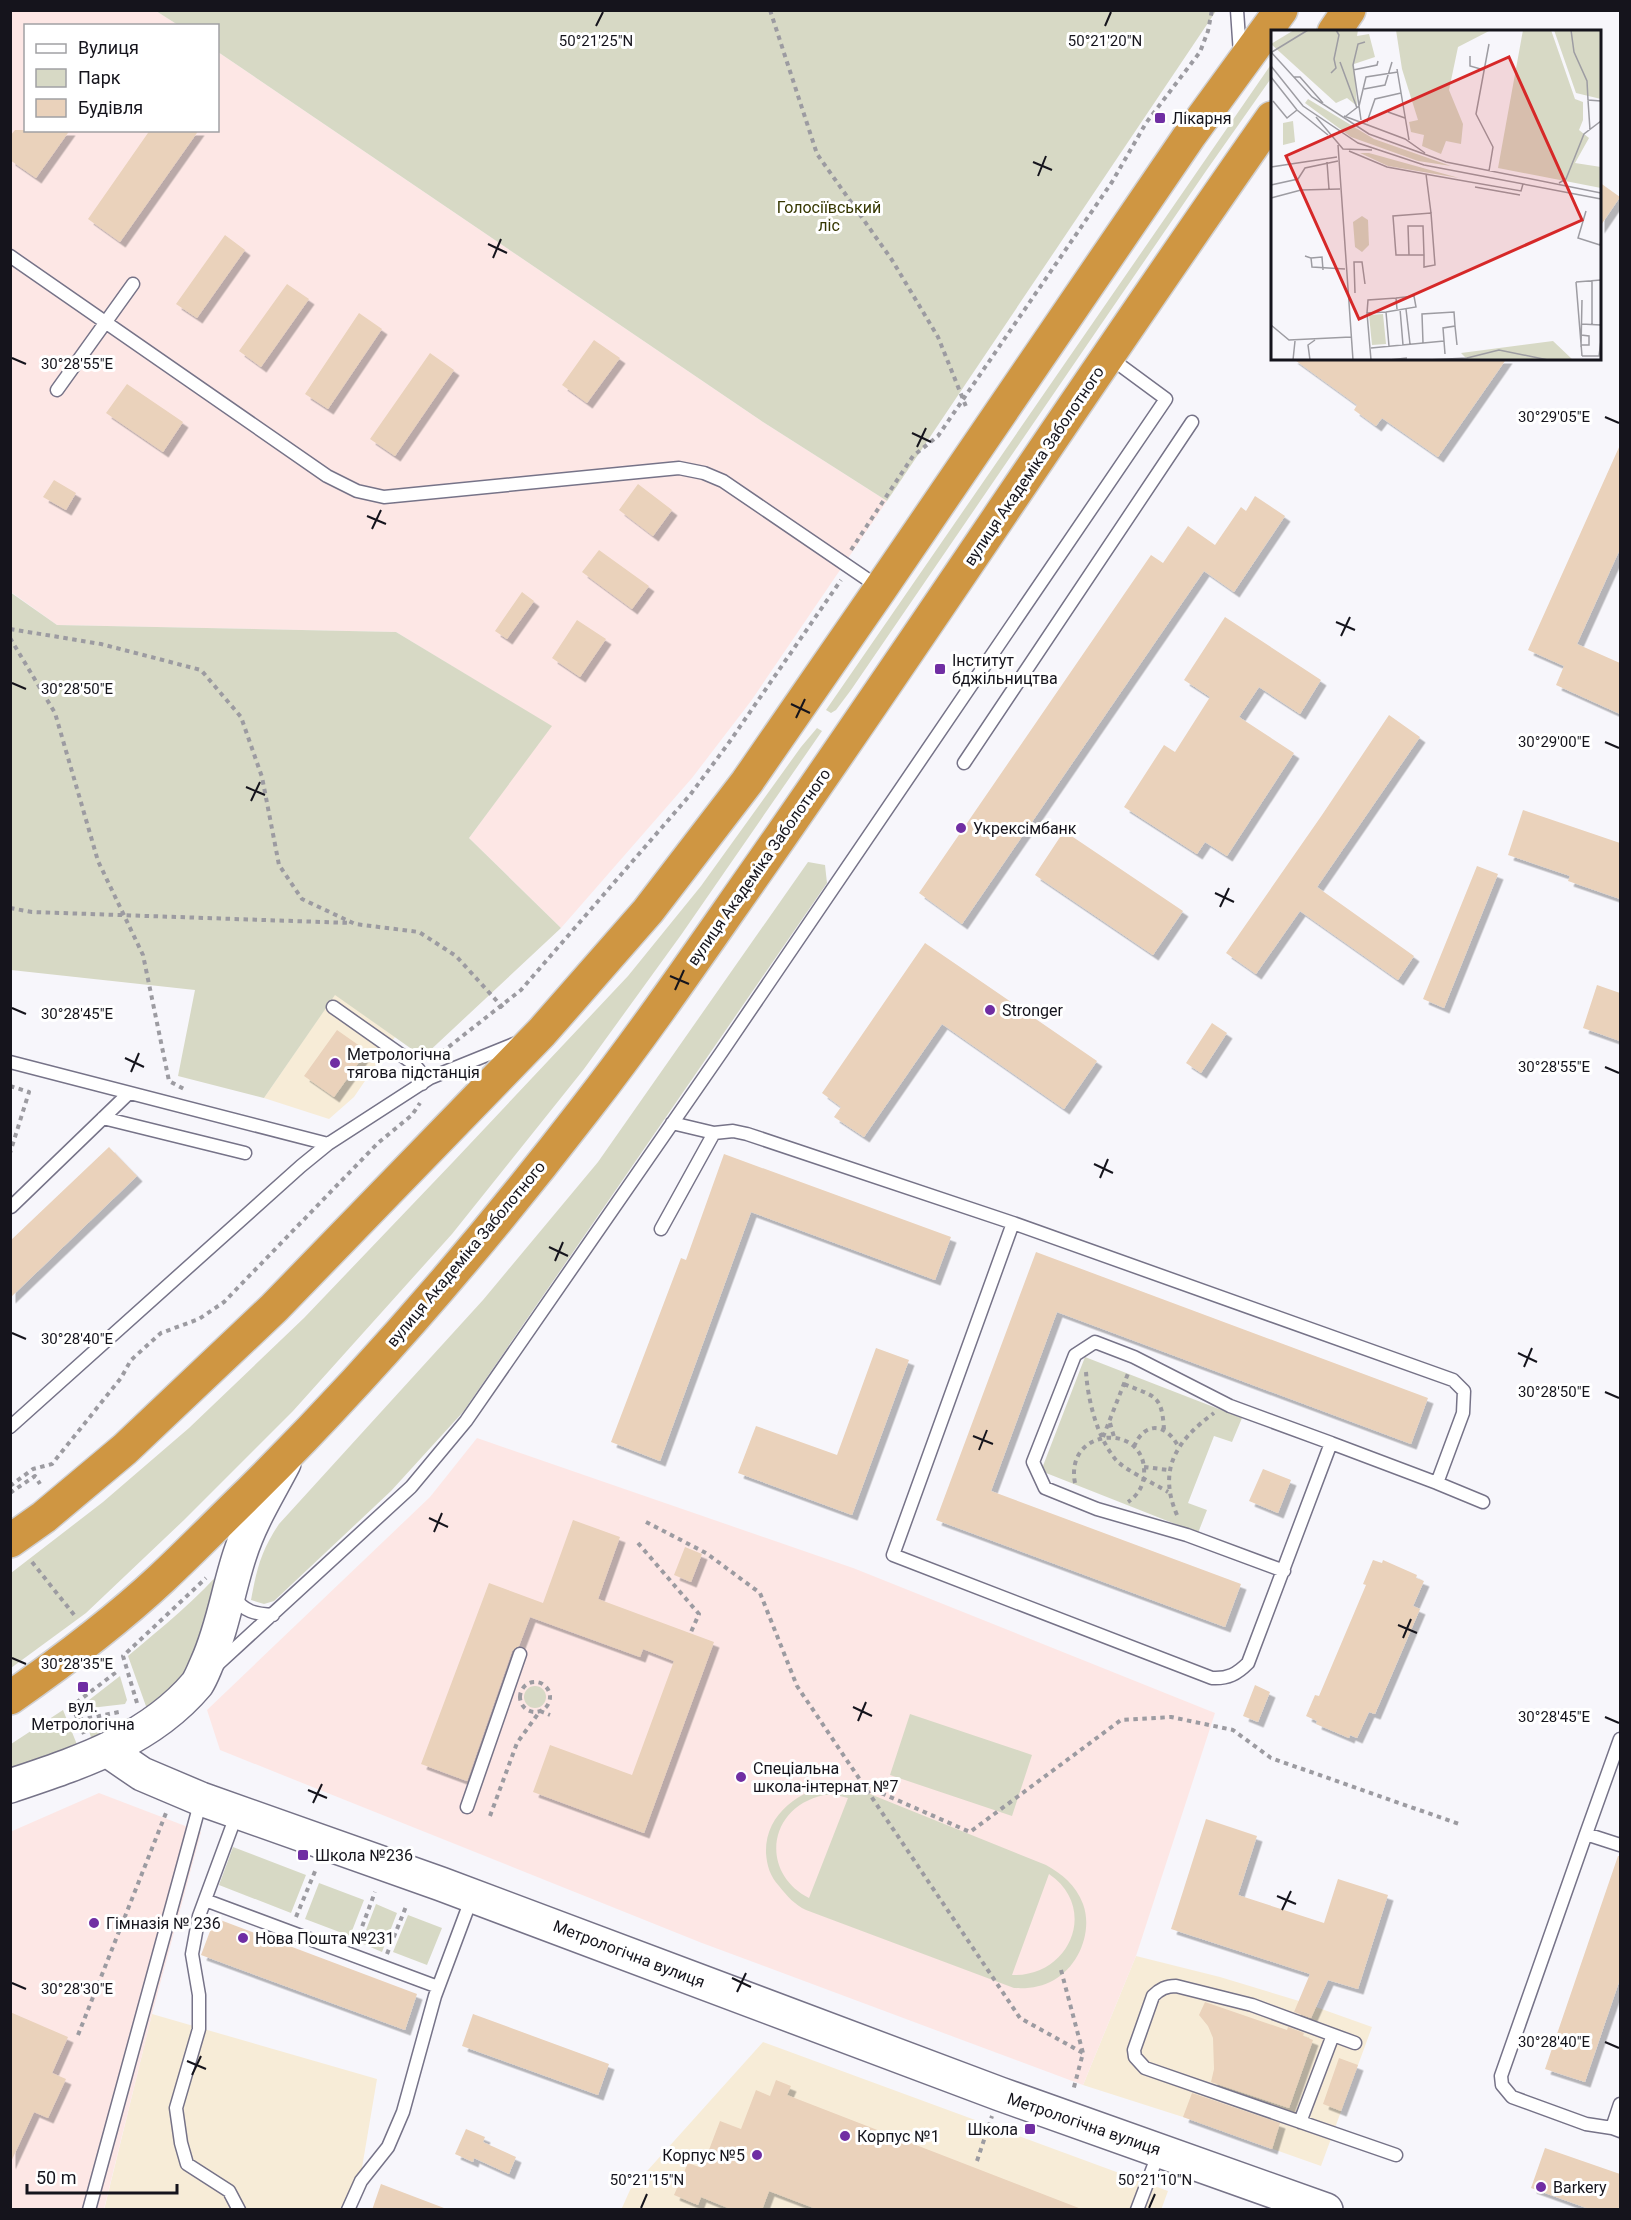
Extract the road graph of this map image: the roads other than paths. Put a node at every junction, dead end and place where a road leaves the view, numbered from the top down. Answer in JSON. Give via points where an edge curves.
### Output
{"nodes":[{"id":1,"x":1237,"y":10,"type":"edge"},
{"id":2,"x":1281,"y":10,"type":"edge"},
{"id":3,"x":1349,"y":10,"type":"edge"},
{"id":4,"x":1335,"y":30,"type":"edge"},
{"id":5,"x":1240,"y":66,"type":"junction"},
{"id":6,"x":1271,"y":119,"type":"edge"},
{"id":7,"x":13,"y":263,"type":"edge"},
{"id":8,"x":133,"y":285,"type":"dead end"},
{"id":9,"x":106,"y":321,"type":"junction"},
{"id":10,"x":1108,"y":357,"type":"junction"},
{"id":11,"x":57,"y":390,"type":"dead end"},
{"id":12,"x":1192,"y":422,"type":"dead end"},
{"id":13,"x":881,"y":588,"type":"junction"},
{"id":14,"x":964,"y":763,"type":"dead end"},
{"id":15,"x":333,"y":1007,"type":"dead end"},
{"id":16,"x":542,"y":1032,"type":"junction"},
{"id":17,"x":10,"y":1062,"type":"edge"},
{"id":18,"x":426,"y":1081,"type":"junction"},
{"id":19,"x":129,"y":1093,"type":"junction"},
{"id":20,"x":103,"y":1118,"type":"junction"},
{"id":21,"x":672,"y":1123,"type":"junction"},
{"id":22,"x":714,"y":1133,"type":"junction"},
{"id":23,"x":328,"y":1144,"type":"junction"},
{"id":24,"x":245,"y":1153,"type":"dead end"},
{"id":25,"x":11,"y":1207,"type":"edge"},
{"id":26,"x":1013,"y":1223,"type":"junction"},
{"id":27,"x":661,"y":1229,"type":"dead end"},
{"id":28,"x":12,"y":1422,"type":"edge"},
{"id":29,"x":1332,"y":1443,"type":"junction"},
{"id":30,"x":289,"y":1453,"type":"junction"},
{"id":31,"x":1437,"y":1484,"type":"junction"},
{"id":32,"x":1483,"y":1502,"type":"dead end"},
{"id":33,"x":21,"y":1551,"type":"edge"},
{"id":34,"x":1284,"y":1571,"type":"junction"},
{"id":35,"x":221,"y":1580,"type":"junction"},
{"id":36,"x":273,"y":1615,"type":"junction"},
{"id":37,"x":520,"y":1654,"type":"dead end"},
{"id":38,"x":198,"y":1682,"type":"junction"},
{"id":39,"x":10,"y":1698,"type":"edge"},
{"id":40,"x":1620,"y":1738,"type":"edge"},
{"id":41,"x":97,"y":1745,"type":"junction"},
{"id":42,"x":10,"y":1786,"type":"edge"},
{"id":43,"x":201,"y":1799,"type":"junction"},
{"id":44,"x":467,"y":1807,"type":"dead end"},
{"id":45,"x":237,"y":1812,"type":"junction"},
{"id":46,"x":1586,"y":1834,"type":"junction"},
{"id":47,"x":1620,"y":1845,"type":"edge"},
{"id":48,"x":472,"y":1895,"type":"junction"},
{"id":49,"x":205,"y":1900,"type":"junction"},
{"id":50,"x":438,"y":1987,"type":"junction"},
{"id":51,"x":1333,"y":2035,"type":"junction"},
{"id":52,"x":1356,"y":2043,"type":"dead end"},
{"id":53,"x":1620,"y":2104,"type":"edge"},
{"id":54,"x":1300,"y":2122,"type":"junction"},
{"id":55,"x":1616,"y":2129,"type":"edge"},
{"id":56,"x":1159,"y":2150,"type":"junction"},
{"id":57,"x":1396,"y":2156,"type":"dead end"},
{"id":58,"x":88,"y":2210,"type":"edge"},
{"id":59,"x":239,"y":2210,"type":"edge"},
{"id":60,"x":348,"y":2210,"type":"edge"},
{"id":61,"x":1137,"y":2210,"type":"edge"},
{"id":62,"x":1326,"y":2210,"type":"edge"}],
"edges":[{"from":1,"to":5,"type":"lane"},
{"from":2,"to":5,"type":"highway"},
{"from":3,"to":4,"type":"highway"},
{"from":5,"to":13,"type":"highway"},
{"from":6,"to":10,"type":"highway","name":"вулиця Академіка Заболотного"},
{"from":7,"to":9,"type":"lane"},
{"from":8,"to":9,"type":"lane"},
{"from":9,"to":11,"type":"lane"},
{"from":9,"to":13,"type":"lane","via":[[327,476],[357,491],[384,497],[678,468],[693,470],[723,481]]},
{"from":10,"to":21,"type":"lane","via":[[1166,399]]},
{"from":10,"to":30,"type":"highway","name":"вулиця Академіка Заболотного","via":[[663,1006],[514,1201],[405,1329]]},
{"from":12,"to":14,"type":"lane"},
{"from":13,"to":16,"type":"highway","via":[[693,854]]},
{"from":15,"to":18,"type":"lane","via":[[414,1064]]},
{"from":16,"to":18,"type":"lane"},
{"from":16,"to":33,"type":"highway","via":[[274,1308],[125,1449],[44,1517]]},
{"from":17,"to":19,"type":"lane"},
{"from":18,"to":23,"type":"lane"},
{"from":19,"to":20,"type":"lane"},
{"from":19,"to":23,"type":"lane"},
{"from":20,"to":24,"type":"lane"},
{"from":20,"to":25,"type":"lane"},
{"from":21,"to":22,"type":"lane"},
{"from":21,"to":36,"type":"lane","via":[[466,1421],[411,1487]]},
{"from":22,"to":26,"type":"lane","via":[[747,1134]]},
{"from":22,"to":27,"type":"lane"},
{"from":23,"to":28,"type":"lane"},
{"from":26,"to":31,"type":"lane","via":[[1453,1380],[1464,1391],[1463,1413]]},
{"from":26,"to":34,"type":"lane","via":[[892,1555],[1212,1678],[1224,1679],[1248,1663]]},
{"from":29,"to":31,"type":"lane"},
{"from":29,"to":34,"type":"lane"},
{"from":29,"to":34,"type":"lane","via":[[1230,1406],[1095,1341],[1075,1355],[1033,1462],[1046,1488]]},
{"from":30,"to":35,"type":"street"},
{"from":30,"to":39,"type":"highway","name":"вулиця Академіка Заболотного","via":[[159,1580]]},
{"from":31,"to":32,"type":"lane"},
{"from":35,"to":36,"type":"lane","via":[[245,1610]]},
{"from":35,"to":38,"type":"street","via":[[223,1621]]},
{"from":36,"to":38,"type":"lane"},
{"from":37,"to":44,"type":"lane"},
{"from":38,"to":41,"type":"street","via":[[153,1725]]},
{"from":40,"to":46,"type":"lane"},
{"from":41,"to":42,"type":"street"},
{"from":41,"to":43,"type":"street","name":"Метрологічна вулиця","via":[[142,1774]]},
{"from":43,"to":45,"type":"street","name":"Метрологічна вулиця"},
{"from":43,"to":58,"type":"lane"},
{"from":45,"to":48,"type":"street","name":"Метрологічна вулиця"},
{"from":45,"to":49,"type":"lane"},
{"from":46,"to":47,"type":"lane"},
{"from":46,"to":55,"type":"lane","via":[[1501,2076],[1502,2085],[1512,2097],[1586,2124]]},
{"from":48,"to":50,"type":"lane"},
{"from":48,"to":56,"type":"street","name":"Метрологічна вулиця"},
{"from":49,"to":50,"type":"lane"},
{"from":49,"to":59,"type":"lane","via":[[192,1954],[199,1995],[199,2029],[176,2108],[187,2164],[229,2191]]},
{"from":50,"to":60,"type":"lane","via":[[403,2112],[387,2147],[361,2181]]},
{"from":51,"to":52,"type":"lane"},
{"from":51,"to":54,"type":"lane"},
{"from":51,"to":54,"type":"lane","via":[[1252,2005],[1176,1986],[1167,1986],[1153,1996],[1134,2050],[1139,2064]]},
{"from":53,"to":55,"type":"lane"},
{"from":54,"to":57,"type":"lane"},
{"from":56,"to":61,"type":"lane"},
{"from":56,"to":62,"type":"street","name":"Метрологічна вулиця"}]}
